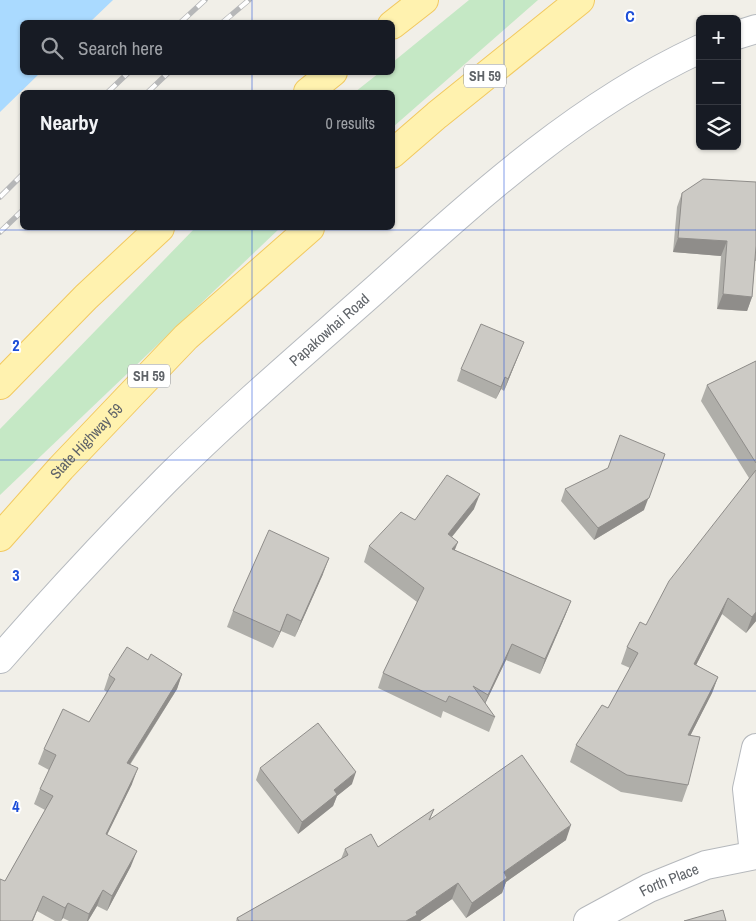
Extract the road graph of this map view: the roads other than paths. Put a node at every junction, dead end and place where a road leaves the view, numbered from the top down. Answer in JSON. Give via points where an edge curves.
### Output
{"nodes":[{"id":1,"x":424,"y":0,"type":"edge"},
{"id":2,"x":580,"y":0,"type":"edge"},
{"id":3,"x":395,"y":23,"type":"edge"},
{"id":4,"x":756,"y":29,"type":"edge"},
{"id":5,"x":741,"y":34,"type":"edge"},
{"id":6,"x":696,"y":51,"type":"edge"},
{"id":7,"x":329,"y":75,"type":"edge"},
{"id":8,"x":310,"y":90,"type":"edge"},
{"id":9,"x":395,"y":151,"type":"edge"},
{"id":10,"x":158,"y":230,"type":"edge"},
{"id":11,"x":308,"y":230,"type":"edge"},
{"id":12,"x":0,"y":385,"type":"edge"},
{"id":13,"x":0,"y":537,"type":"edge"},
{"id":14,"x":0,"y":659,"type":"edge"},
{"id":15,"x":756,"y":748,"type":"edge"},
{"id":16,"x":755,"y":854,"type":"edge"},
{"id":17,"x":588,"y":921,"type":"edge"}],
"edges":[{"from":1,"to":3,"type":"main road"},
{"from":2,"to":9,"type":"main road","number":"SH 59"},
{"from":4,"to":5,"type":"street"},
{"from":6,"to":14,"type":"street","name":"Papakowhai Road","via":[[670,63],[576,121],[478,198],[166,480]]},
{"from":7,"to":8,"type":"main road"},
{"from":10,"to":12,"type":"main road","via":[[86,297]]},
{"from":11,"to":13,"type":"main road","name":"State Highway 59","number":"SH 59","via":[[186,337]]},
{"from":15,"to":16,"type":"street","via":[[747,789]]},
{"from":16,"to":17,"type":"street","name":"Forth Place","via":[[706,864],[649,888]]}]}
